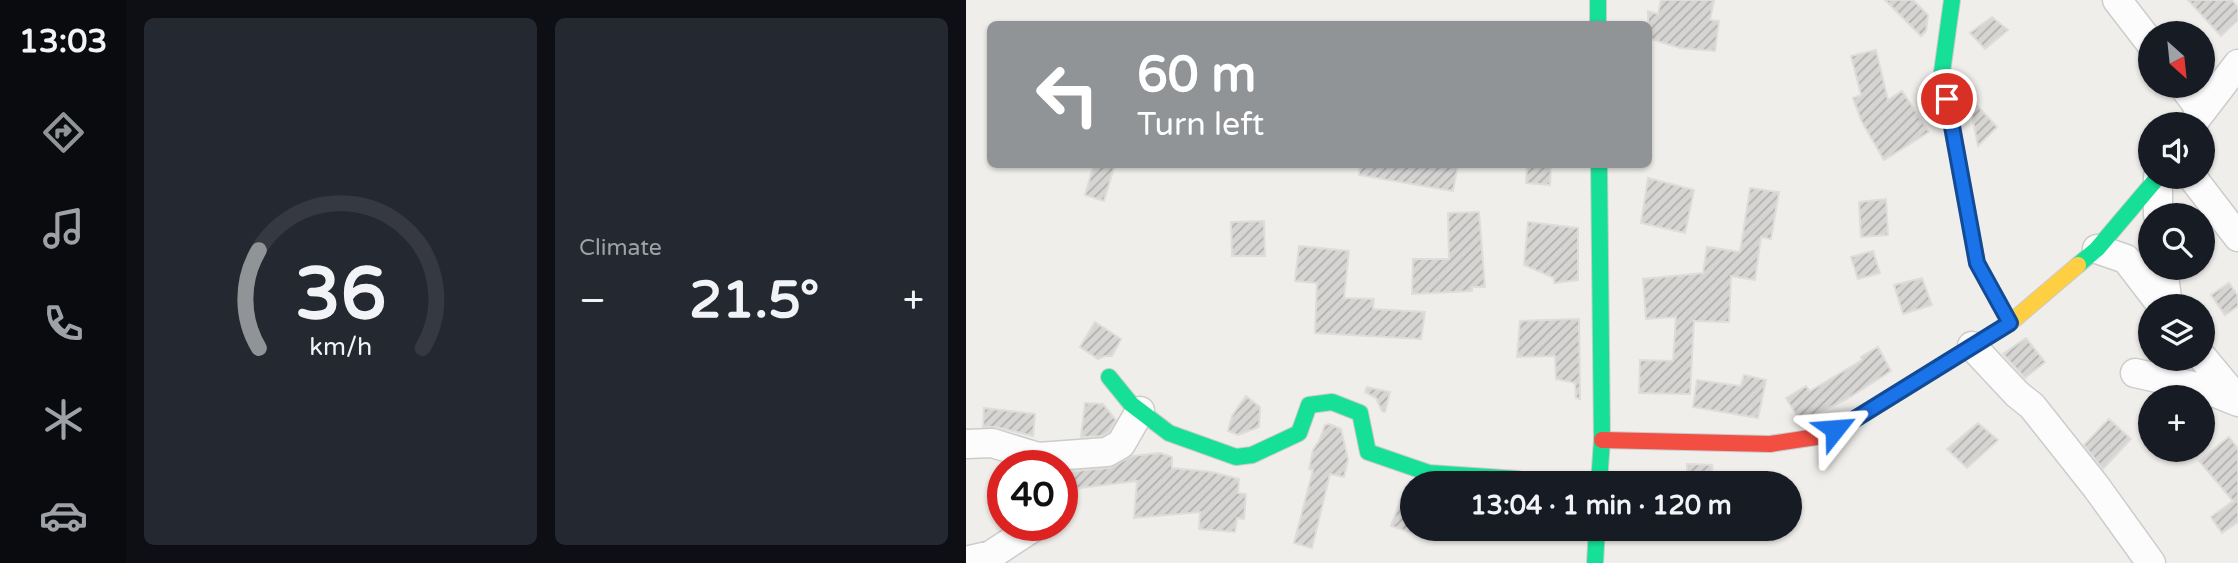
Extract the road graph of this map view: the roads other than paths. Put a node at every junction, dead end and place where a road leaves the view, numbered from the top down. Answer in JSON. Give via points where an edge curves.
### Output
{"nodes":[{"id":1,"x":1598,"y":0,"type":"edge"},
{"id":2,"x":1952,"y":0,"type":"edge"},
{"id":3,"x":2117,"y":0,"type":"edge"},
{"id":4,"x":1598,"y":21,"type":"edge"},
{"id":5,"x":2138,"y":27,"type":"edge"},
{"id":6,"x":2238,"y":64,"type":"edge"},
{"id":7,"x":2201,"y":112,"type":"edge"},
{"id":8,"x":1600,"y":168,"type":"edge"},
{"id":9,"x":2148,"y":189,"type":"edge"},
{"id":10,"x":2201,"y":189,"type":"edge"},
{"id":11,"x":2238,"y":237,"type":"edge"},
{"id":12,"x":2097,"y":249,"type":"junction"},
{"id":13,"x":2153,"y":294,"type":"edge"},
{"id":14,"x":2010,"y":323,"type":"junction"},
{"id":15,"x":1972,"y":346,"type":"junction"},
{"id":16,"x":2138,"y":370,"type":"edge"},
{"id":17,"x":2214,"y":371,"type":"edge"},
{"id":18,"x":1109,"y":377,"type":"dead end"},
{"id":19,"x":2238,"y":401,"type":"edge"},
{"id":20,"x":1140,"y":411,"type":"junction"},
{"id":21,"x":1602,"y":440,"type":"junction"},
{"id":22,"x":966,"y":444,"type":"edge"},
{"id":23,"x":1010,"y":450,"type":"edge"},
{"id":24,"x":1078,"y":456,"type":"edge"},
{"id":25,"x":1423,"y":471,"type":"edge"},
{"id":26,"x":1601,"y":471,"type":"edge"},
{"id":27,"x":1012,"y":541,"type":"edge"},
{"id":28,"x":1596,"y":541,"type":"edge"},
{"id":29,"x":966,"y":561,"type":"edge"},
{"id":30,"x":1595,"y":563,"type":"edge"},
{"id":31,"x":2151,"y":563,"type":"edge"}],
"edges":[{"from":1,"to":4,"type":"street"},
{"from":2,"to":14,"type":"street","via":[[1942,72],[1977,263]]},
{"from":3,"to":5,"type":"street"},
{"from":6,"to":7,"type":"street"},
{"from":8,"to":21,"type":"street"},
{"from":9,"to":12,"type":"street"},
{"from":10,"to":11,"type":"street"},
{"from":12,"to":13,"type":"street","via":[[2126,259]]},
{"from":12,"to":14,"type":"street"},
{"from":14,"to":15,"type":"street"},
{"from":15,"to":21,"type":"street","via":[[1855,419],[1815,438],[1770,444]]},
{"from":15,"to":31,"type":"street","via":[[2032,406]]},
{"from":16,"to":19,"type":"street","via":[[2135,373]]},
{"from":17,"to":19,"type":"street"},
{"from":18,"to":20,"type":"street"},
{"from":20,"to":24,"type":"street","via":[[1121,444],[1107,452]]},
{"from":20,"to":25,"type":"street","via":[[1169,433],[1236,457],[1252,455],[1299,433],[1308,405],[1332,401],[1360,413],[1368,452]]},
{"from":21,"to":26,"type":"street"},
{"from":22,"to":23,"type":"street","via":[[992,443]]},
{"from":27,"to":29,"type":"street","via":[[991,555]]},
{"from":28,"to":30,"type":"street"}]}
